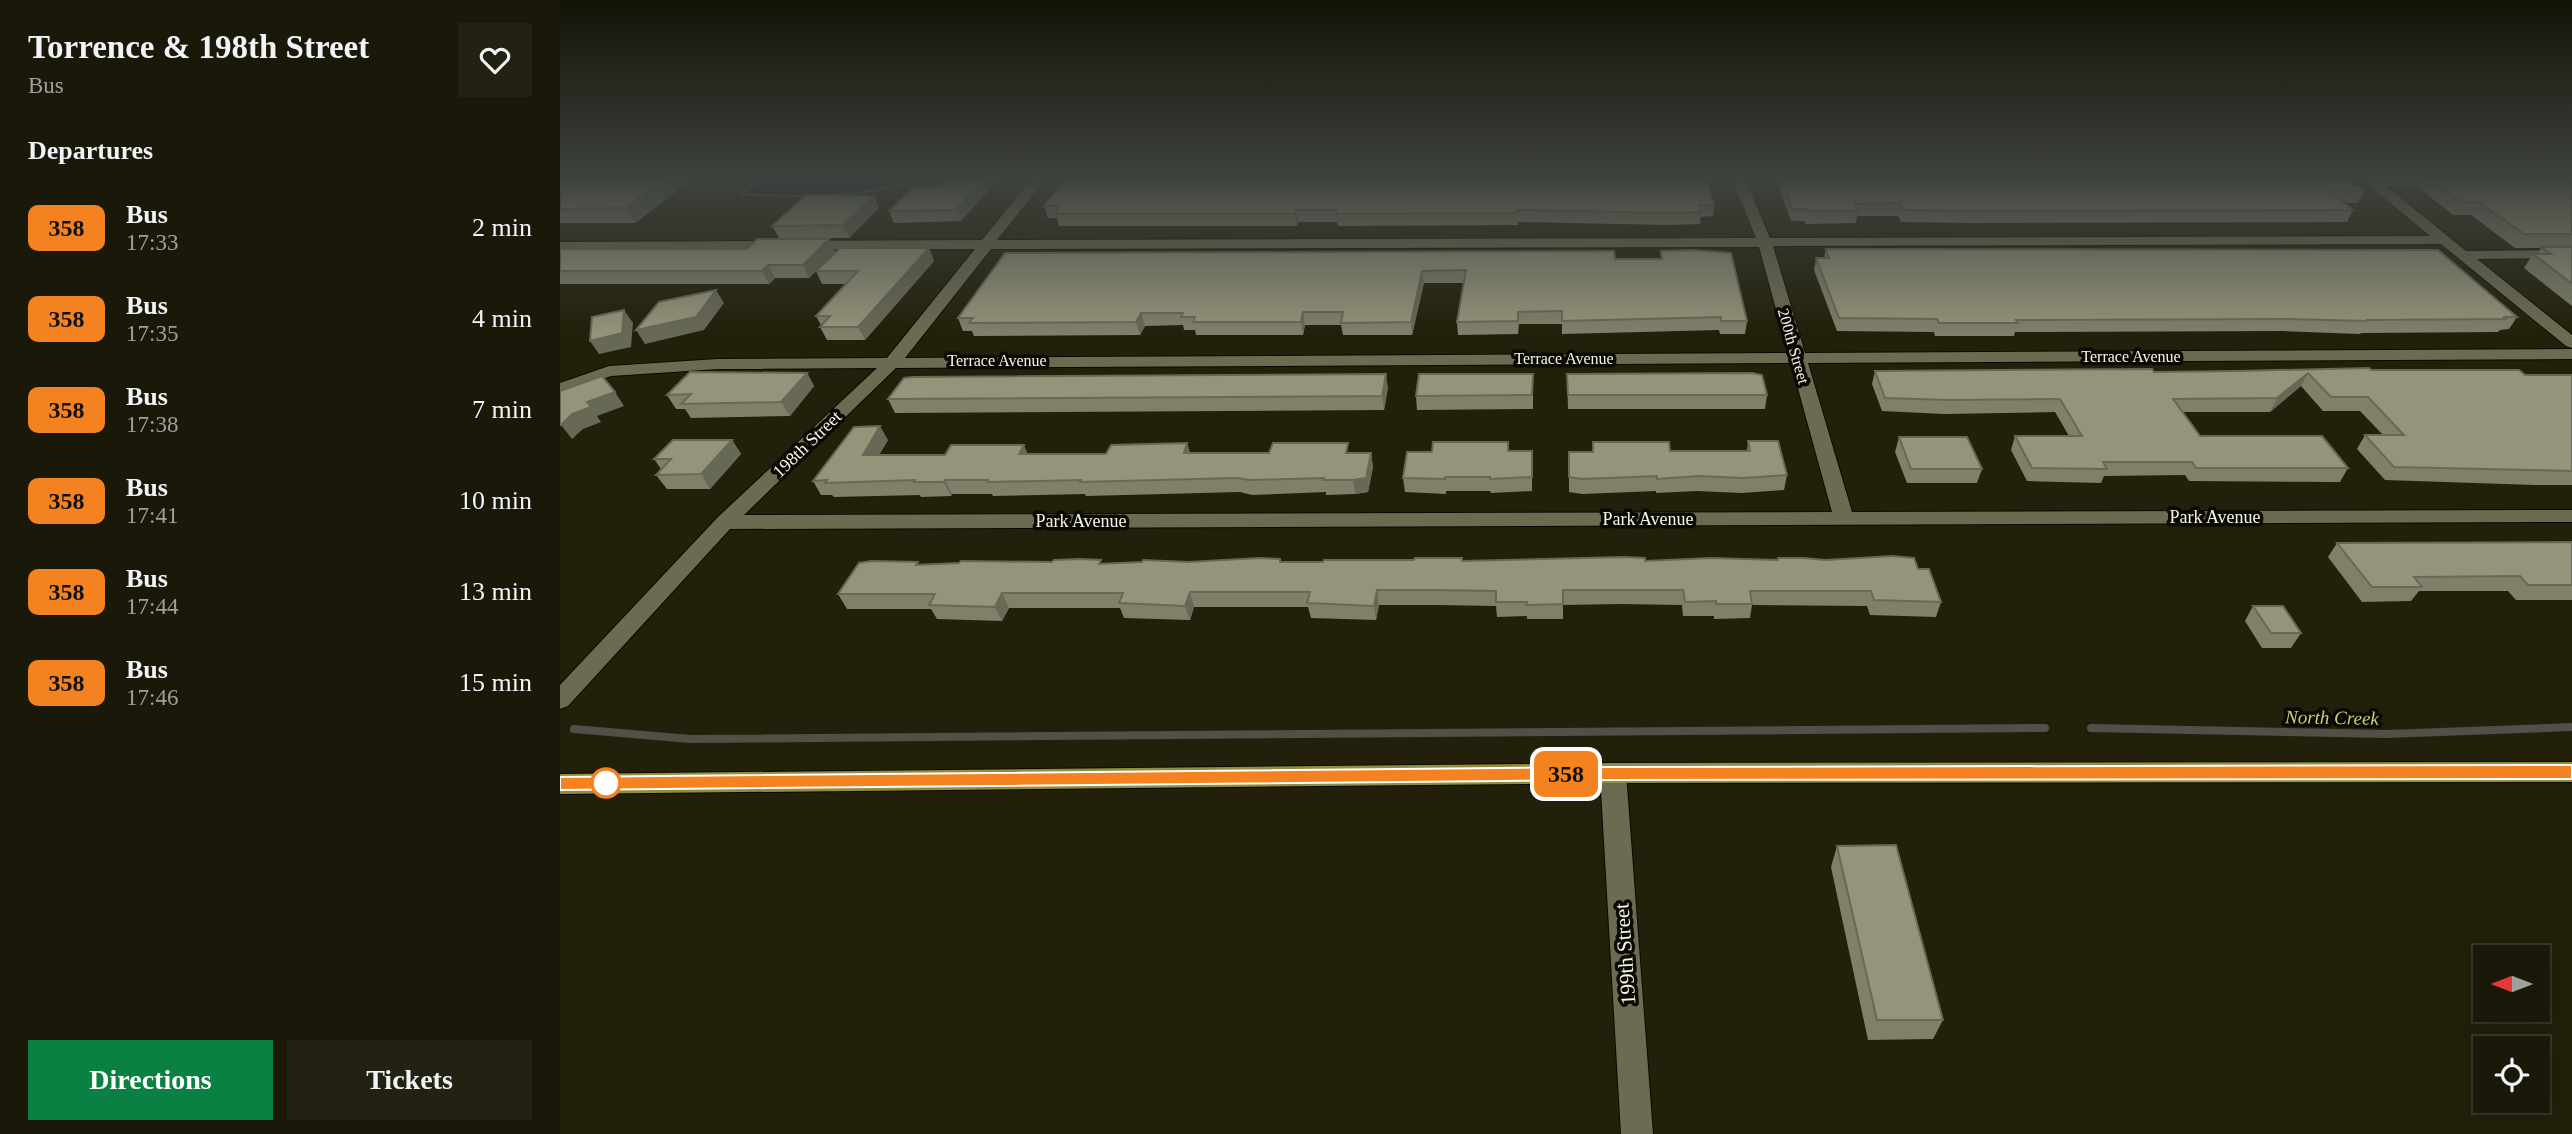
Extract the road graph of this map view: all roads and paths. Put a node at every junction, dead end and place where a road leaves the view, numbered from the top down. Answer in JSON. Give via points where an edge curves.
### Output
{"nodes":[{"id":1,"x":998,"y":229,"type":"edge"},
{"id":2,"x":1759,"y":229,"type":"edge"},
{"id":3,"x":2430,"y":229,"type":"edge"},
{"id":4,"x":2443,"y":240,"type":"junction"},
{"id":5,"x":1765,"y":243,"type":"junction"},
{"id":6,"x":985,"y":245,"type":"junction"},
{"id":7,"x":560,"y":246,"type":"edge"},
{"id":8,"x":2572,"y":254,"type":"edge"},
{"id":9,"x":2462,"y":255,"type":"junction"},
{"id":10,"x":2572,"y":343,"type":"edge"},
{"id":11,"x":2572,"y":354,"type":"edge"},
{"id":12,"x":1796,"y":357,"type":"junction"},
{"id":13,"x":894,"y":361,"type":"junction"},
{"id":14,"x":560,"y":389,"type":"edge"},
{"id":15,"x":2572,"y":516,"type":"edge"},
{"id":16,"x":1844,"y":518,"type":"junction"},
{"id":17,"x":725,"y":522,"type":"junction"},
{"id":18,"x":560,"y":700,"type":"edge"},
{"id":19,"x":2572,"y":772,"type":"edge"},
{"id":20,"x":1613,"y":773,"type":"junction"},
{"id":21,"x":560,"y":784,"type":"edge"},
{"id":22,"x":1637,"y":1134,"type":"edge"}],
"edges":[{"from":1,"to":6,"type":"street","name":"198th Street"},
{"from":2,"to":5,"type":"street","name":"200th Street"},
{"from":3,"to":4,"type":"street"},
{"from":4,"to":5,"type":"street"},
{"from":4,"to":9,"type":"street"},
{"from":5,"to":6,"type":"street"},
{"from":5,"to":12,"type":"street","name":"200th Street"},
{"from":6,"to":7,"type":"street"},
{"from":6,"to":13,"type":"street","name":"198th Street"},
{"from":8,"to":9,"type":"street"},
{"from":9,"to":10,"type":"street"},
{"from":11,"to":12,"type":"street","name":"Terrace Avenue"},
{"from":12,"to":13,"type":"street","name":"Terrace Avenue"},
{"from":12,"to":16,"type":"street","name":"200th Street"},
{"from":13,"to":14,"type":"street","name":"Terrace Avenue","via":[[718,363],[609,371]]},
{"from":13,"to":17,"type":"street","name":"198th Street"},
{"from":15,"to":16,"type":"street","name":"Park Avenue"},
{"from":16,"to":17,"type":"street","name":"Park Avenue"},
{"from":17,"to":18,"type":"street","name":"198th Street"},
{"from":19,"to":20,"type":"main road"},
{"from":20,"to":21,"type":"main road"},
{"from":20,"to":22,"type":"street","name":"199th Street"}]}
